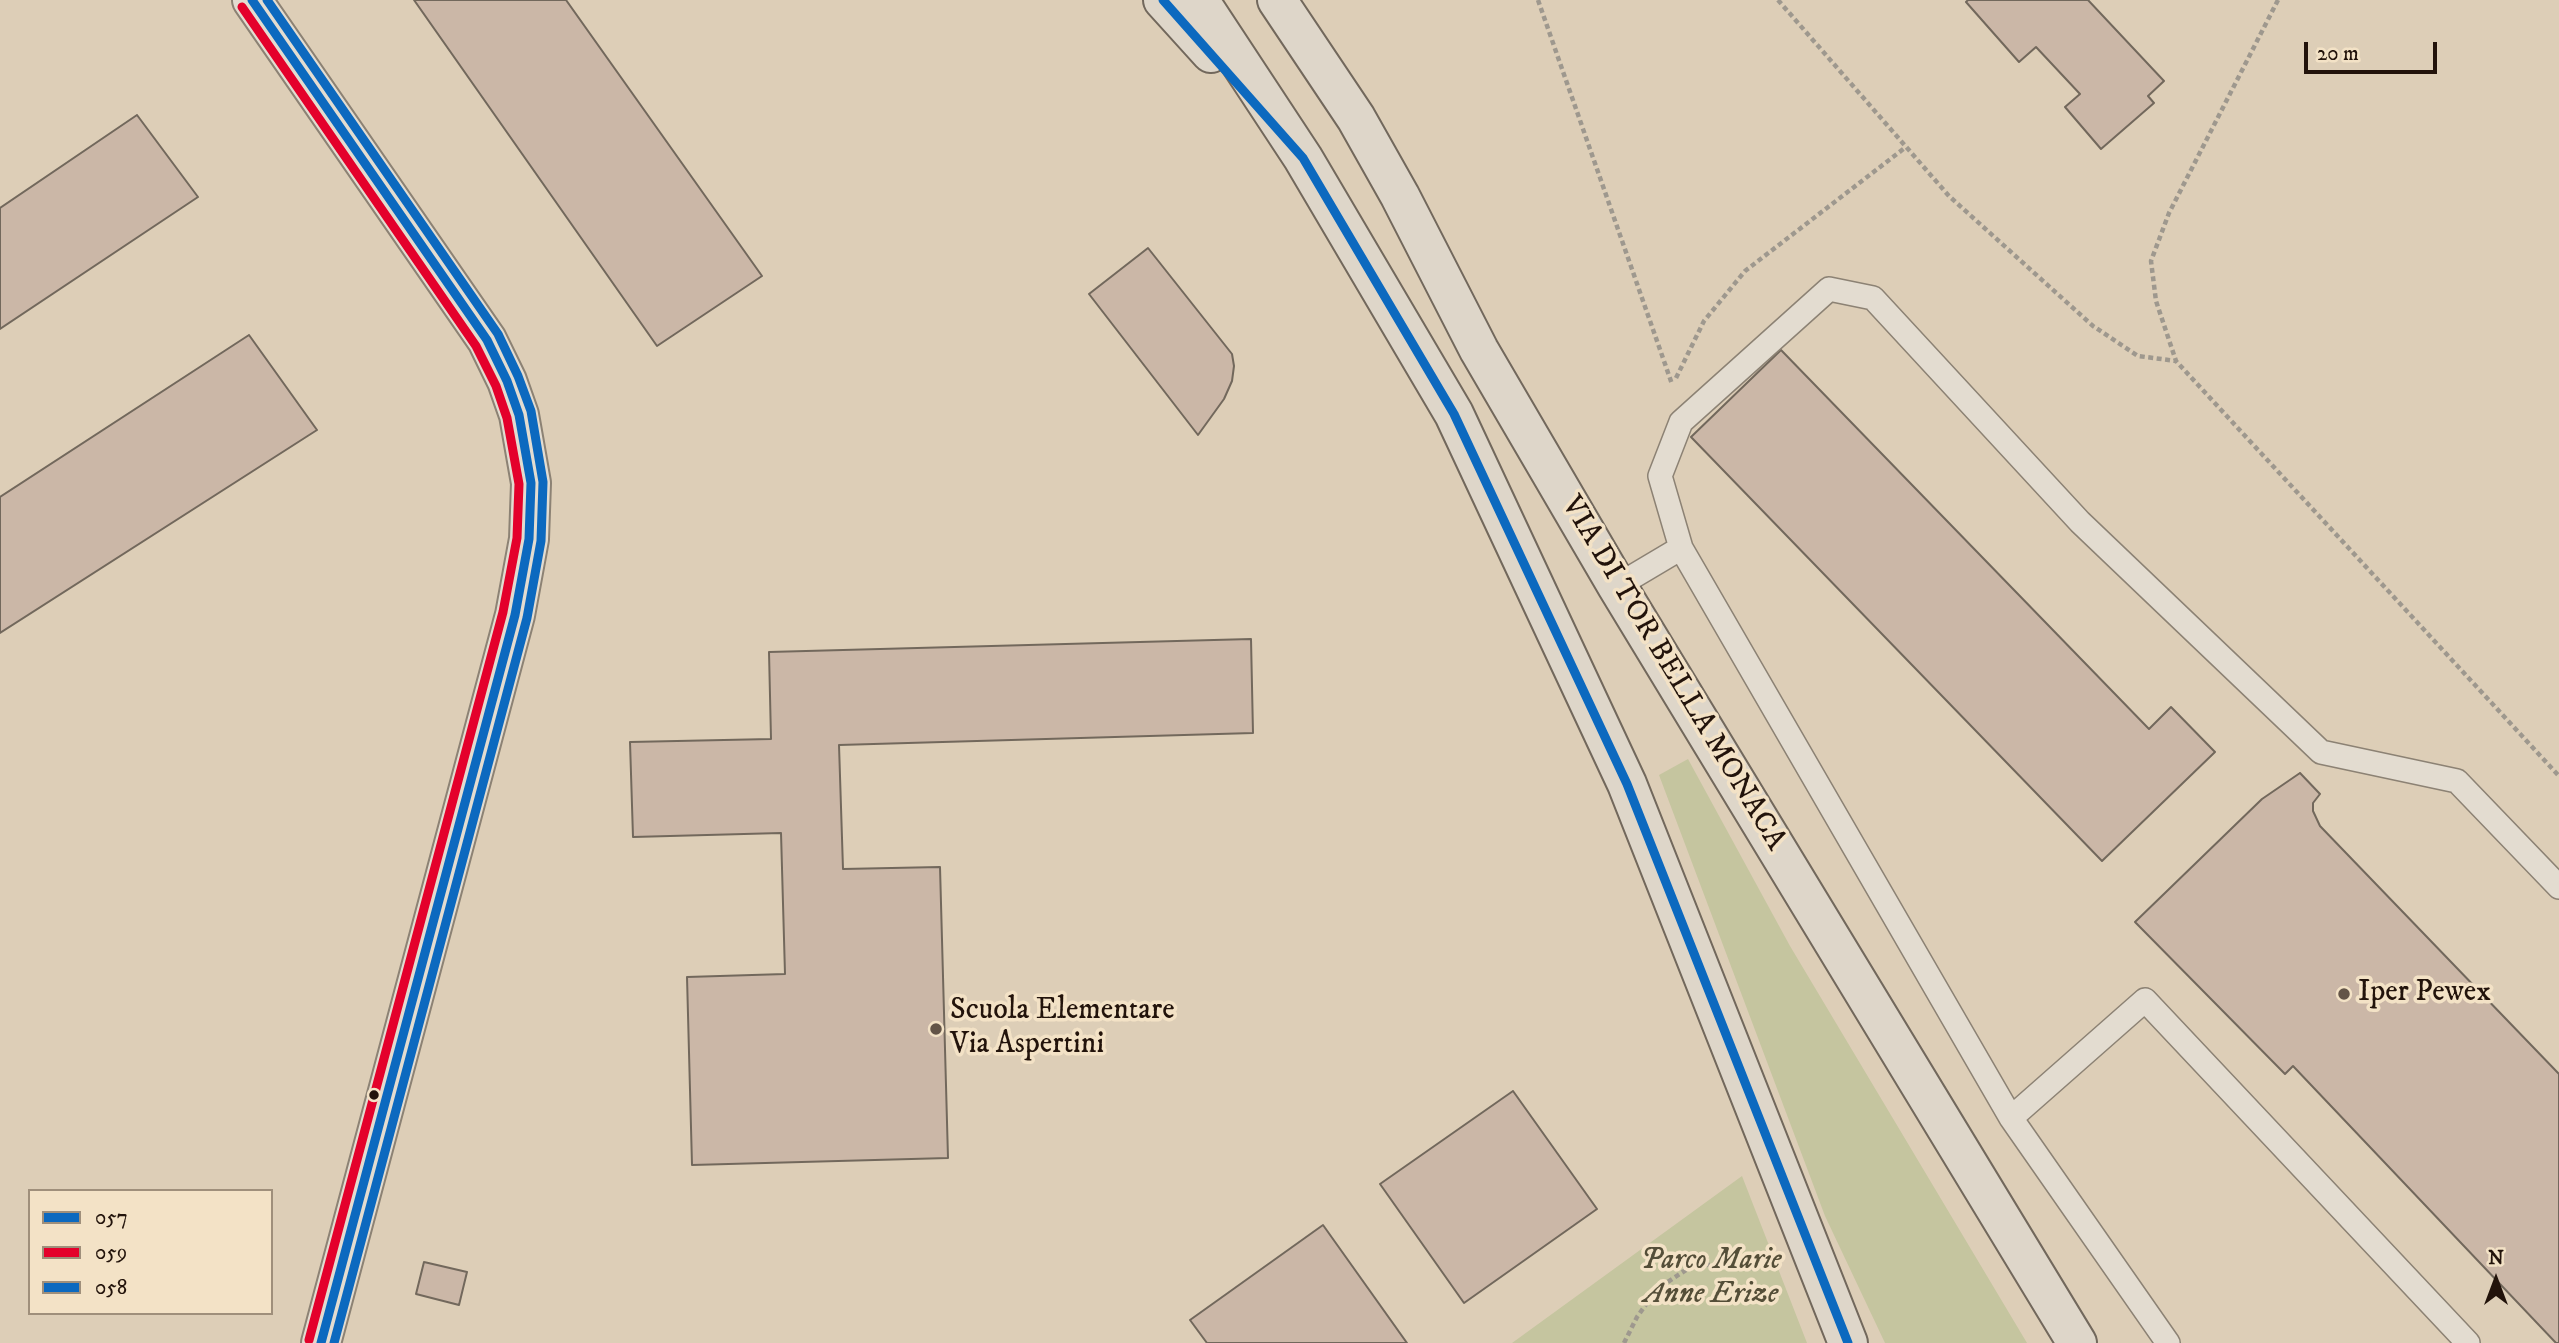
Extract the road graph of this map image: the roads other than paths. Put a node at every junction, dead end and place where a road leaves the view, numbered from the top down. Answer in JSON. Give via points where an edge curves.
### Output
{"nodes":[{"id":1,"x":252,"y":0,"type":"edge"},
{"id":2,"x":1163,"y":0,"type":"edge"},
{"id":3,"x":1199,"y":0,"type":"edge"},
{"id":4,"x":1277,"y":0,"type":"edge"},
{"id":5,"x":1303,"y":0,"type":"edge"},
{"id":6,"x":1339,"y":90,"type":"junction"},
{"id":7,"x":1303,"y":158,"type":"junction"},
{"id":8,"x":1681,"y":548,"type":"junction"},
{"id":9,"x":1617,"y":586,"type":"junction"},
{"id":10,"x":2559,"y":887,"type":"edge"},
{"id":11,"x":2011,"y":1118,"type":"junction"},
{"id":12,"x":321,"y":1343,"type":"edge"},
{"id":13,"x":1848,"y":1343,"type":"edge"},
{"id":14,"x":2077,"y":1343,"type":"edge"},
{"id":15,"x":2168,"y":1343,"type":"edge"},
{"id":16,"x":2468,"y":1343,"type":"edge"}],
"edges":[{"from":1,"to":12,"type":"street","via":[[487,341],[519,415],[531,483],[529,539],[515,615]]},
{"from":2,"to":7,"type":"main road"},
{"from":3,"to":7,"type":"main road"},
{"from":4,"to":6,"type":"main road","name":"VIA DI TOR BELLA MONACA"},
{"from":5,"to":6,"type":"main road"},
{"from":6,"to":9,"type":"main road","name":"VIA DI TOR BELLA MONACA","via":[[1479,350]]},
{"from":7,"to":13,"type":"main road","via":[[1454,414],[1627,784]]},
{"from":8,"to":9,"type":"lane"},
{"from":8,"to":10,"type":"lane","via":[[1660,476],[1681,422],[1829,289],[1873,298],[2080,522],[2321,752],[2457,781]]},
{"from":8,"to":11,"type":"lane"},
{"from":9,"to":14,"type":"main road","name":"VIA DI TOR BELLA MONACA"},
{"from":11,"to":15,"type":"lane"},
{"from":11,"to":16,"type":"lane","via":[[2145,1000]]}]}
